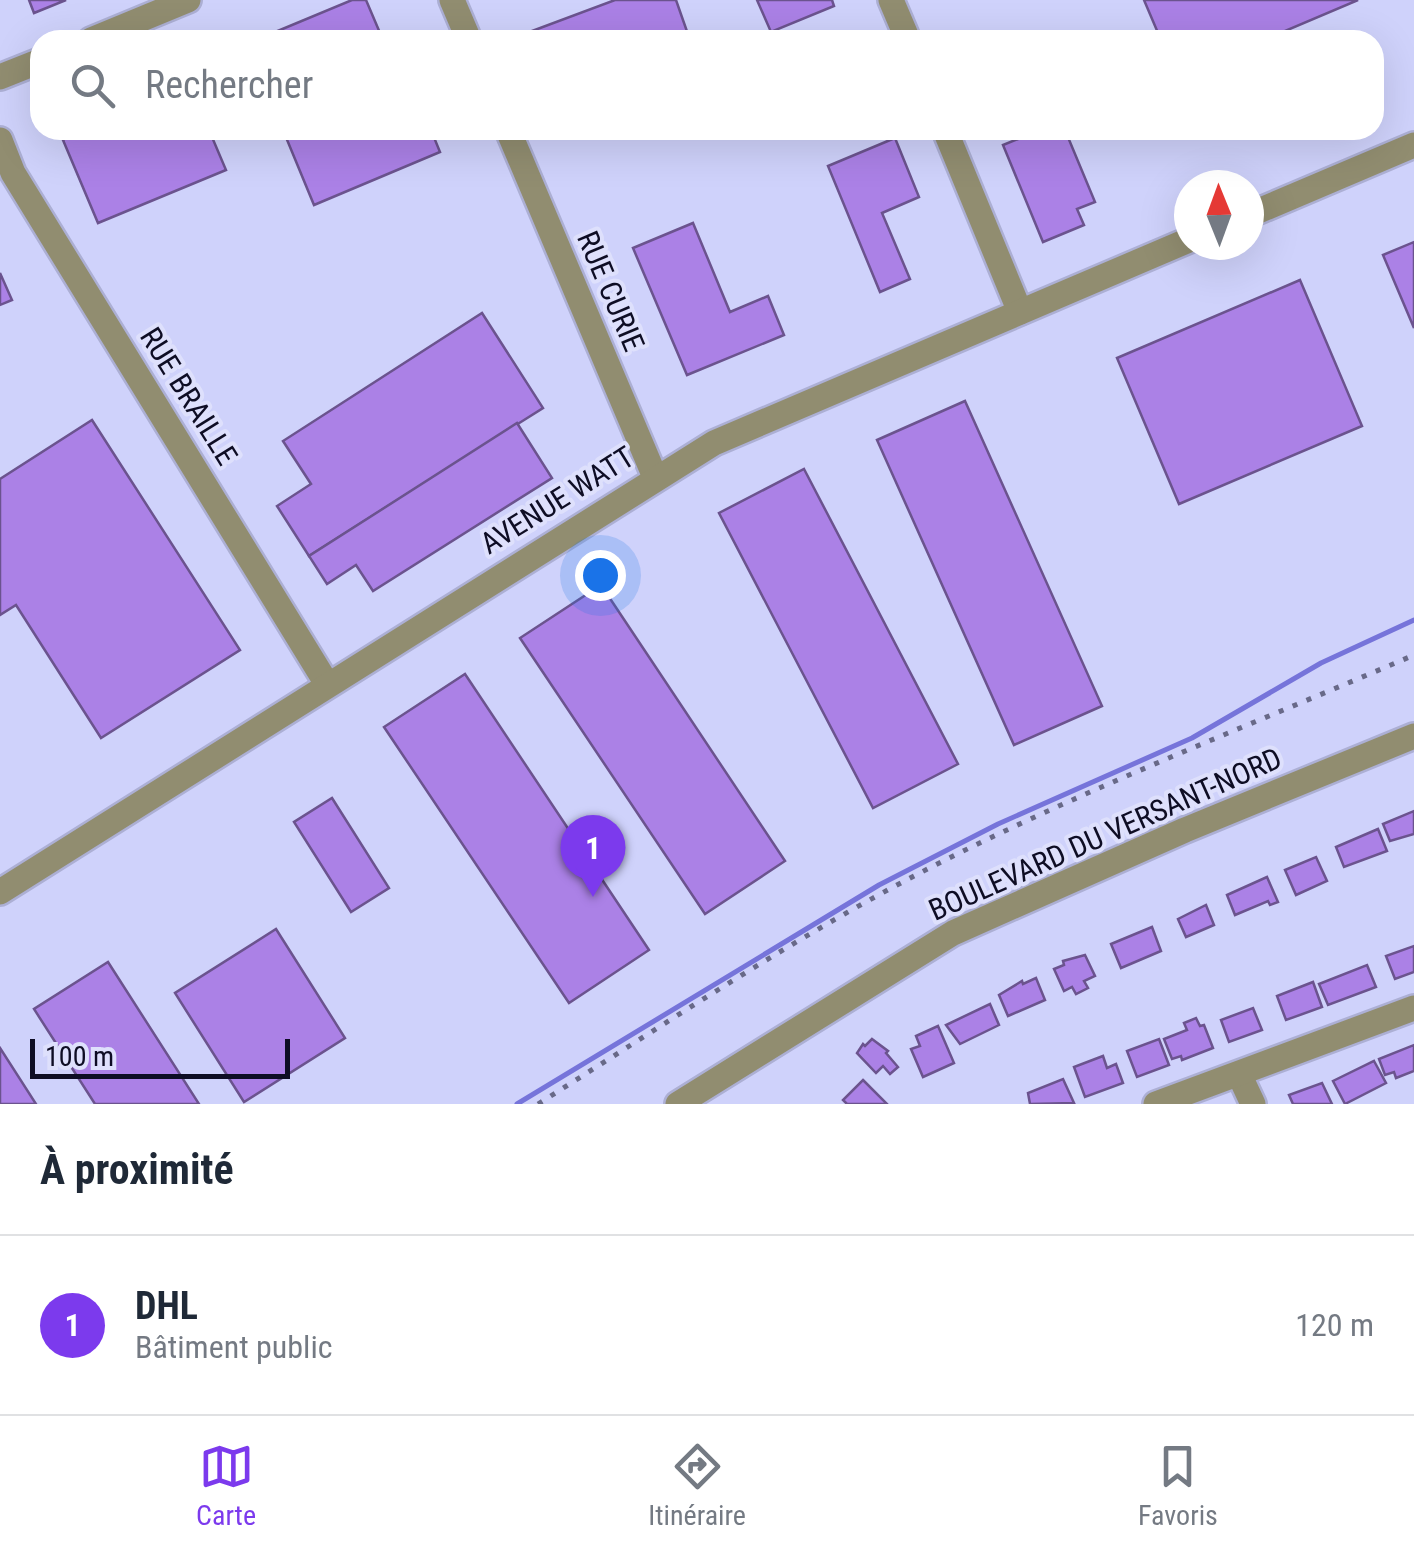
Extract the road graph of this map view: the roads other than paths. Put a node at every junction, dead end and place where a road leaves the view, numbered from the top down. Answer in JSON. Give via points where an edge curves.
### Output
{"nodes":[{"id":1,"x":188,"y":0,"type":"edge"},
{"id":2,"x":452,"y":0,"type":"edge"},
{"id":3,"x":891,"y":0,"type":"edge"},
{"id":4,"x":115,"y":30,"type":"edge"},
{"id":5,"x":465,"y":30,"type":"edge"},
{"id":6,"x":904,"y":30,"type":"edge"},
{"id":7,"x":30,"y":65,"type":"edge"},
{"id":8,"x":0,"y":78,"type":"edge"},
{"id":9,"x":0,"y":140,"type":"edge"},
{"id":10,"x":512,"y":140,"type":"edge"},
{"id":11,"x":949,"y":140,"type":"edge"},
{"id":12,"x":1414,"y":145,"type":"edge"},
{"id":13,"x":1264,"y":209,"type":"edge"},
{"id":14,"x":1174,"y":246,"type":"edge"},
{"id":15,"x":1020,"y":312,"type":"junction"},
{"id":16,"x":655,"y":477,"type":"junction"},
{"id":17,"x":327,"y":684,"type":"junction"},
{"id":18,"x":1414,"y":736,"type":"edge"},
{"id":19,"x":0,"y":892,"type":"edge"},
{"id":20,"x":1414,"y":1008,"type":"edge"},
{"id":21,"x":1239,"y":1074,"type":"junction"},
{"id":22,"x":678,"y":1104,"type":"edge"},
{"id":23,"x":1156,"y":1104,"type":"edge"},
{"id":24,"x":1254,"y":1104,"type":"edge"}],
"edges":[{"from":1,"to":4,"type":"street"},
{"from":2,"to":5,"type":"street"},
{"from":3,"to":6,"type":"street"},
{"from":7,"to":8,"type":"street"},
{"from":9,"to":17,"type":"street","name":"RUE BRAILLE","via":[[13,173]]},
{"from":10,"to":16,"type":"street","name":"RUE CURIE"},
{"from":11,"to":15,"type":"street"},
{"from":12,"to":13,"type":"street"},
{"from":14,"to":15,"type":"street","name":"AVENUE WATT"},
{"from":15,"to":16,"type":"street","name":"AVENUE WATT","via":[[744,428]]},
{"from":16,"to":17,"type":"street","name":"AVENUE WATT"},
{"from":17,"to":19,"type":"street","name":"AVENUE WATT"},
{"from":18,"to":22,"type":"street","name":"BOULEVARD DU VERSANT-NORD","via":[[953,933]]},
{"from":20,"to":21,"type":"street"},
{"from":21,"to":23,"type":"street"},
{"from":21,"to":24,"type":"street"}]}
